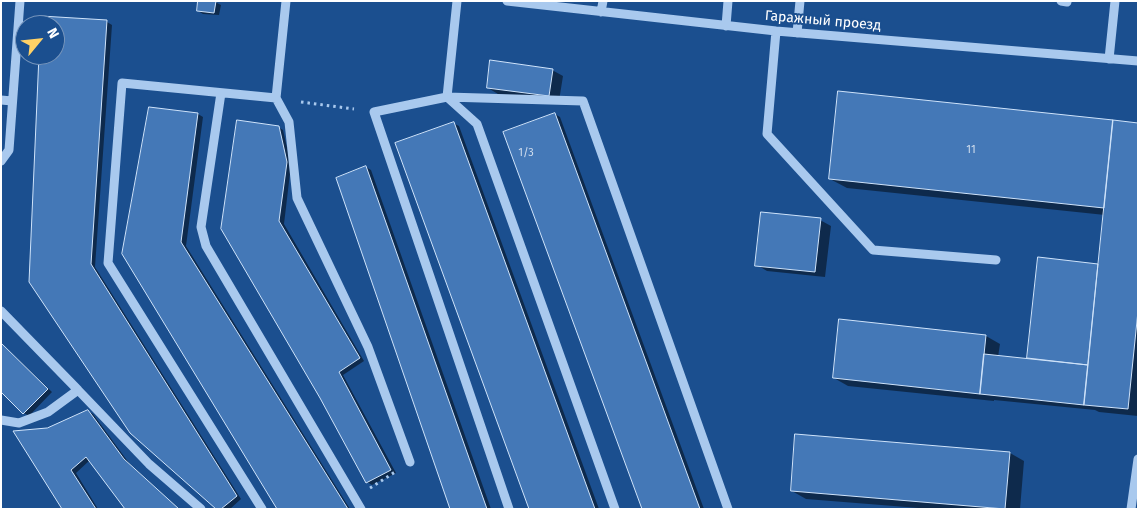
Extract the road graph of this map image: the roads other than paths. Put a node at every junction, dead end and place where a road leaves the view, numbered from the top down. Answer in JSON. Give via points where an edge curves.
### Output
{"nodes":[{"id":1,"x":20,"y":1,"type":"edge"},
{"id":2,"x":286,"y":1,"type":"edge"},
{"id":3,"x":457,"y":1,"type":"edge"},
{"id":4,"x":507,"y":1,"type":"edge"},
{"id":5,"x":603,"y":1,"type":"edge"},
{"id":6,"x":728,"y":1,"type":"edge"},
{"id":7,"x":800,"y":1,"type":"edge"},
{"id":8,"x":1061,"y":1,"type":"edge"},
{"id":9,"x":1116,"y":1,"type":"edge"},
{"id":10,"x":1067,"y":2,"type":"edge"},
{"id":11,"x":601,"y":12,"type":"junction"},
{"id":12,"x":726,"y":26,"type":"junction"},
{"id":13,"x":776,"y":31,"type":"junction"},
{"id":14,"x":797,"y":33,"type":"junction"},
{"id":15,"x":1109,"y":59,"type":"junction"},
{"id":16,"x":1138,"y":61,"type":"edge"},
{"id":17,"x":221,"y":93,"type":"junction"},
{"id":18,"x":447,"y":97,"type":"junction"},
{"id":19,"x":276,"y":98,"type":"junction"},
{"id":20,"x":1,"y":100,"type":"edge"},
{"id":21,"x":12,"y":101,"type":"junction"},
{"id":22,"x":1,"y":160,"type":"edge"},
{"id":23,"x":996,"y":260,"type":"dead end"},
{"id":24,"x":1,"y":312,"type":"edge"},
{"id":25,"x":78,"y":390,"type":"junction"},
{"id":26,"x":1,"y":420,"type":"edge"},
{"id":27,"x":1138,"y":459,"type":"edge"},
{"id":28,"x":410,"y":462,"type":"road end"},
{"id":29,"x":201,"y":509,"type":"edge"},
{"id":30,"x":262,"y":509,"type":"edge"},
{"id":31,"x":361,"y":509,"type":"edge"},
{"id":32,"x":509,"y":509,"type":"edge"},
{"id":33,"x":615,"y":509,"type":"edge"},
{"id":34,"x":728,"y":509,"type":"edge"},
{"id":35,"x":1131,"y":509,"type":"edge"}],
"edges":[{"from":1,"to":21,"type":"street"},
{"from":2,"to":19,"type":"street"},
{"from":3,"to":18,"type":"street"},
{"from":4,"to":11,"type":"street","name":"Гаражный проезд"},
{"from":5,"to":11,"type":"street"},
{"from":6,"to":12,"type":"street"},
{"from":7,"to":14,"type":"street"},
{"from":8,"to":10,"type":"street"},
{"from":9,"to":15,"type":"street"},
{"from":11,"to":12,"type":"street","name":"Гаражный проезд"},
{"from":12,"to":13,"type":"street","name":"Гаражный проезд"},
{"from":13,"to":14,"type":"street","name":"Гаражный проезд"},
{"from":13,"to":23,"type":"street","via":[[767,134],[873,250]]},
{"from":14,"to":15,"type":"street","name":"Гаражный проезд"},
{"from":15,"to":16,"type":"street","name":"Гаражный проезд"},
{"from":17,"to":19,"type":"street"},
{"from":17,"to":30,"type":"street","via":[[122,83],[108,263]]},
{"from":17,"to":31,"type":"street","via":[[201,227],[206,246]]},
{"from":18,"to":32,"type":"street","via":[[374,112]]},
{"from":18,"to":33,"type":"street","via":[[477,124]]},
{"from":18,"to":34,"type":"street","via":[[583,101]]},
{"from":19,"to":28,"type":"street","via":[[289,122],[297,198],[368,348]]},
{"from":20,"to":21,"type":"street"},
{"from":21,"to":22,"type":"street","via":[[9,150]]},
{"from":24,"to":25,"type":"street"},
{"from":25,"to":26,"type":"street","via":[[48,412],[19,423]]},
{"from":25,"to":29,"type":"street","via":[[149,464]]},
{"from":27,"to":35,"type":"street"}]}
